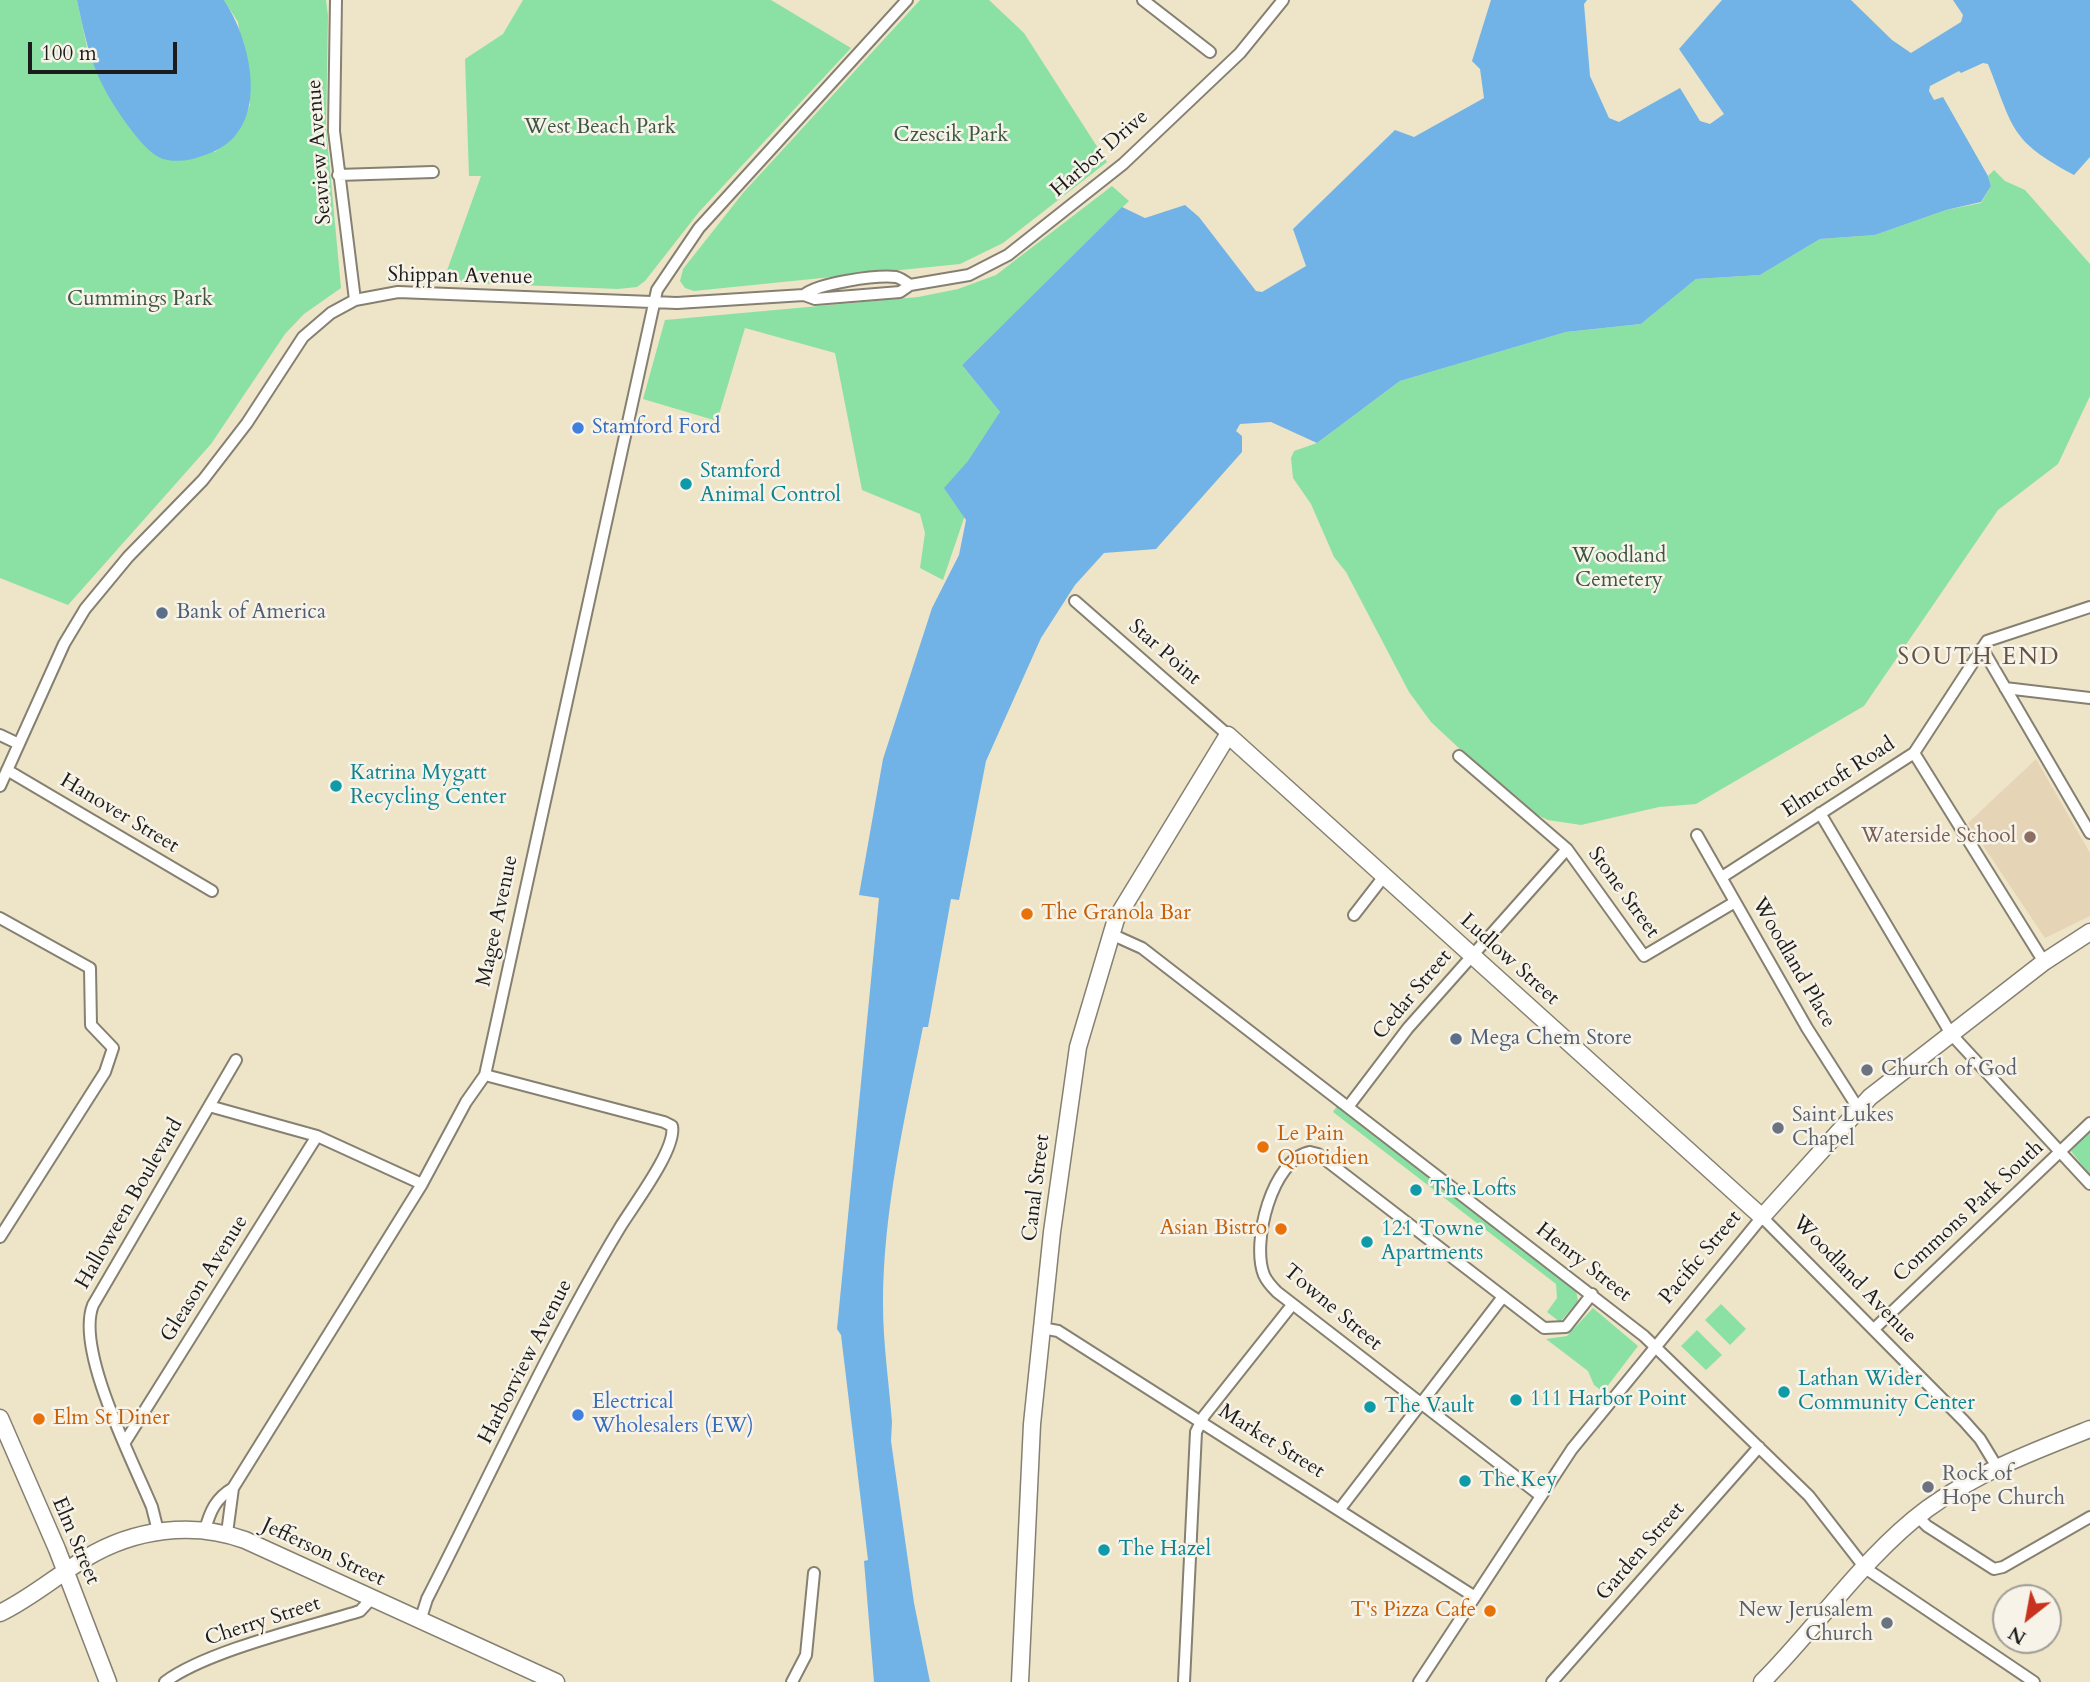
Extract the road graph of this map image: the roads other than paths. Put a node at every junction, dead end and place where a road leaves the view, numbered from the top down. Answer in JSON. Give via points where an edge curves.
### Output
{"nodes":[{"id":1,"x":336,"y":0,"type":"edge"},
{"id":2,"x":907,"y":0,"type":"edge"},
{"id":3,"x":1143,"y":0,"type":"edge"},
{"id":4,"x":1283,"y":0,"type":"edge"},
{"id":5,"x":1209,"y":52,"type":"dead end"},
{"id":6,"x":433,"y":172,"type":"dead end"},
{"id":7,"x":338,"y":175,"type":"junction"},
{"id":8,"x":355,"y":300,"type":"junction"},
{"id":9,"x":653,"y":303,"type":"junction"},
{"id":10,"x":1075,"y":601,"type":"dead end"},
{"id":11,"x":2090,"y":607,"type":"edge"},
{"id":12,"x":1982,"y":648,"type":"junction"},
{"id":13,"x":2005,"y":688,"type":"junction"},
{"id":14,"x":2090,"y":698,"type":"edge"},
{"id":15,"x":0,"y":735,"type":"edge"},
{"id":16,"x":1227,"y":735,"type":"junction"},
{"id":17,"x":19,"y":744,"type":"junction"},
{"id":18,"x":1914,"y":753,"type":"junction"},
{"id":19,"x":1459,"y":756,"type":"dead end"},
{"id":20,"x":7,"y":770,"type":"junction"},
{"id":21,"x":0,"y":786,"type":"edge"},
{"id":22,"x":2090,"y":808,"type":"edge"},
{"id":23,"x":2078,"y":812,"type":"junction"},
{"id":24,"x":1820,"y":813,"type":"junction"},
{"id":25,"x":2090,"y":833,"type":"edge"},
{"id":26,"x":1697,"y":835,"type":"dead end"},
{"id":27,"x":1567,"y":849,"type":"junction"},
{"id":28,"x":1385,"y":875,"type":"junction"},
{"id":29,"x":1723,"y":877,"type":"junction"},
{"id":30,"x":212,"y":891,"type":"dead end"},
{"id":31,"x":1735,"y":902,"type":"junction"},
{"id":32,"x":1354,"y":915,"type":"dead end"},
{"id":33,"x":0,"y":918,"type":"edge"},
{"id":34,"x":2090,"y":932,"type":"edge"},
{"id":35,"x":1111,"y":934,"type":"junction"},
{"id":36,"x":1472,"y":955,"type":"junction"},
{"id":37,"x":2044,"y":961,"type":"junction"},
{"id":38,"x":1951,"y":1034,"type":"junction"},
{"id":39,"x":236,"y":1060,"type":"dead end"},
{"id":40,"x":485,"y":1075,"type":"junction"},
{"id":41,"x":209,"y":1106,"type":"junction"},
{"id":42,"x":1348,"y":1107,"type":"junction"},
{"id":43,"x":1858,"y":1108,"type":"junction"},
{"id":44,"x":2090,"y":1123,"type":"edge"},
{"id":45,"x":317,"y":1136,"type":"junction"},
{"id":46,"x":2061,"y":1152,"type":"junction"},
{"id":47,"x":422,"y":1184,"type":"junction"},
{"id":48,"x":2090,"y":1184,"type":"edge"},
{"id":49,"x":1762,"y":1217,"type":"junction"},
{"id":50,"x":0,"y":1237,"type":"edge"},
{"id":51,"x":1592,"y":1294,"type":"junction"},
{"id":52,"x":1502,"y":1298,"type":"junction"},
{"id":53,"x":1292,"y":1305,"type":"junction"},
{"id":54,"x":1042,"y":1328,"type":"junction"},
{"id":55,"x":1875,"y":1328,"type":"junction"},
{"id":56,"x":1656,"y":1345,"type":"junction"},
{"id":57,"x":1420,"y":1404,"type":"junction"},
{"id":58,"x":0,"y":1418,"type":"edge"},
{"id":59,"x":1201,"y":1420,"type":"junction"},
{"id":60,"x":2090,"y":1429,"type":"edge"},
{"id":61,"x":125,"y":1442,"type":"junction"},
{"id":62,"x":1759,"y":1447,"type":"junction"},
{"id":63,"x":1997,"y":1467,"type":"junction"},
{"id":64,"x":233,"y":1488,"type":"junction"},
{"id":65,"x":1541,"y":1496,"type":"junction"},
{"id":66,"x":1340,"y":1509,"type":"junction"},
{"id":67,"x":1917,"y":1516,"type":"junction"},
{"id":68,"x":2090,"y":1517,"type":"edge"},
{"id":69,"x":205,"y":1530,"type":"junction"},
{"id":70,"x":158,"y":1531,"type":"junction"},
{"id":71,"x":227,"y":1533,"type":"junction"},
{"id":72,"x":1865,"y":1568,"type":"junction"},
{"id":73,"x":66,"y":1573,"type":"junction"},
{"id":74,"x":814,"y":1573,"type":"dead end"},
{"id":75,"x":1475,"y":1597,"type":"junction"},
{"id":76,"x":372,"y":1598,"type":"junction"},
{"id":77,"x":0,"y":1613,"type":"edge"},
{"id":78,"x":420,"y":1621,"type":"junction"},
{"id":79,"x":108,"y":1682,"type":"edge"},
{"id":80,"x":164,"y":1682,"type":"edge"},
{"id":81,"x":556,"y":1682,"type":"edge"},
{"id":82,"x":792,"y":1682,"type":"edge"},
{"id":83,"x":1020,"y":1682,"type":"edge"},
{"id":84,"x":1184,"y":1682,"type":"edge"},
{"id":85,"x":1419,"y":1682,"type":"edge"},
{"id":86,"x":1552,"y":1682,"type":"edge"},
{"id":87,"x":1762,"y":1682,"type":"edge"},
{"id":88,"x":2034,"y":1682,"type":"edge"}],
"edges":[{"from":1,"to":7,"type":"street","name":"Seaview Avenue","via":[[333,94]]},
{"from":2,"to":9,"type":"street","via":[[699,228],[662,280]]},
{"from":3,"to":5,"type":"street"},
{"from":4,"to":9,"type":"street","name":"Harbor Drive","via":[[1231,62],[1123,164],[1008,255],[969,275],[910,285],[900,292],[853,297]]},
{"from":6,"to":7,"type":"street"},
{"from":7,"to":8,"type":"street","name":"Seaview Avenue"},
{"from":8,"to":9,"type":"street","name":"Shippan Avenue","via":[[427,291]]},
{"from":8,"to":17,"type":"street","name":"Shippan Avenue","via":[[322,319],[303,337],[203,480],[85,609]]},
{"from":9,"to":40,"type":"street","name":"Magee Avenue"},
{"from":10,"to":16,"type":"street","name":"Star Point"},
{"from":11,"to":12,"type":"street","name":"Elmcroft Road","via":[[1991,639]]},
{"from":12,"to":13,"type":"street"},
{"from":12,"to":18,"type":"street","name":"Elmcroft Road"},
{"from":13,"to":14,"type":"street"},
{"from":13,"to":23,"type":"street"},
{"from":15,"to":17,"type":"street"},
{"from":16,"to":28,"type":"street","name":"Ludlow Street"},
{"from":16,"to":35,"type":"street","name":"Canal Street"},
{"from":17,"to":20,"type":"street","name":"Shippan Avenue"},
{"from":18,"to":24,"type":"street","name":"Elmcroft Road"},
{"from":18,"to":37,"type":"street"},
{"from":19,"to":27,"type":"street","name":"Stone Street"},
{"from":20,"to":21,"type":"street","name":"Shippan Avenue"},
{"from":20,"to":30,"type":"street","name":"Hanover Street"},
{"from":22,"to":23,"type":"street"},
{"from":23,"to":25,"type":"street"},
{"from":24,"to":29,"type":"street","name":"Elmcroft Road"},
{"from":24,"to":38,"type":"street"},
{"from":26,"to":29,"type":"street","name":"Woodland Place"},
{"from":27,"to":31,"type":"street","name":"Stone Street","via":[[1644,956]]},
{"from":27,"to":36,"type":"street","name":"Cedar Street"},
{"from":28,"to":32,"type":"street"},
{"from":28,"to":36,"type":"street","name":"Ludlow Street"},
{"from":29,"to":31,"type":"street","name":"Woodland Place"},
{"from":31,"to":43,"type":"street","name":"Woodland Place"},
{"from":33,"to":50,"type":"street","via":[[90,968],[91,1025],[113,1048],[105,1072]]},
{"from":34,"to":37,"type":"street","name":"Pacific Street"},
{"from":35,"to":42,"type":"street","name":"Henry Street","via":[[1142,948]]},
{"from":35,"to":54,"type":"street","name":"Canal Street","via":[[1074,1069]]},
{"from":36,"to":42,"type":"street","name":"Cedar Street"},
{"from":36,"to":49,"type":"street","name":"Ludlow Street"},
{"from":37,"to":38,"type":"street","name":"Pacific Street"},
{"from":38,"to":43,"type":"street","name":"Pacific Street"},
{"from":38,"to":46,"type":"street"},
{"from":39,"to":41,"type":"street","name":"Halloween Boulevard"},
{"from":40,"to":47,"type":"street","name":"Magee Avenue"},
{"from":40,"to":78,"type":"street","name":"Harborview Avenue","via":[[673,1126],[665,1153],[593,1272]]},
{"from":41,"to":45,"type":"street"},
{"from":41,"to":61,"type":"street","name":"Halloween Boulevard","via":[[90,1312],[91,1354]]},
{"from":42,"to":51,"type":"street","name":"Henry Street"},
{"from":43,"to":49,"type":"street","name":"Pacific Street"},
{"from":44,"to":46,"type":"street","name":"Commons Park South"},
{"from":45,"to":47,"type":"street"},
{"from":45,"to":61,"type":"street","name":"Gleason Avenue"},
{"from":46,"to":48,"type":"street"},
{"from":46,"to":55,"type":"street","name":"Commons Park South"},
{"from":47,"to":64,"type":"street","name":"Magee Avenue"},
{"from":49,"to":55,"type":"street","name":"Woodland Avenue"},
{"from":49,"to":56,"type":"street","name":"Pacific Street"},
{"from":51,"to":52,"type":"street","name":"Towne Street","via":[[1566,1327],[1550,1331]]},
{"from":51,"to":56,"type":"street","name":"Henry Street"},
{"from":52,"to":53,"type":"street","name":"Towne Street","via":[[1310,1152],[1293,1159],[1274,1184],[1261,1252],[1264,1275]]},
{"from":52,"to":57,"type":"street"},
{"from":53,"to":57,"type":"street","name":"Towne Street"},
{"from":53,"to":59,"type":"street"},
{"from":54,"to":59,"type":"street","name":"Market Street","via":[[1058,1331]]},
{"from":54,"to":83,"type":"street","name":"Canal Street","via":[[1031,1443]]},
{"from":55,"to":63,"type":"street","name":"Woodland Avenue","via":[[1980,1438]]},
{"from":56,"to":62,"type":"street","name":"Henry Street"},
{"from":56,"to":65,"type":"street","name":"Pacific Street","via":[[1572,1449]]},
{"from":57,"to":65,"type":"street","name":"Towne Street"},
{"from":57,"to":66,"type":"street"},
{"from":58,"to":73,"type":"street","name":"Elm Street"},
{"from":59,"to":66,"type":"street","name":"Market Street"},
{"from":59,"to":84,"type":"street","via":[[1194,1443]]},
{"from":60,"to":63,"type":"street"},
{"from":61,"to":70,"type":"street","name":"Halloween Boulevard"},
{"from":62,"to":72,"type":"street","name":"Henry Street","via":[[1809,1496]]},
{"from":62,"to":86,"type":"street","name":"Garden Street"},
{"from":63,"to":67,"type":"street"},
{"from":64,"to":69,"type":"street","name":"Magee Avenue","via":[[217,1500]]},
{"from":64,"to":71,"type":"street","name":"Magee Avenue"},
{"from":65,"to":75,"type":"street","name":"Pacific Street"},
{"from":66,"to":75,"type":"street","name":"Market Street"},
{"from":67,"to":68,"type":"street","via":[[1994,1569]]},
{"from":67,"to":72,"type":"street"},
{"from":69,"to":70,"type":"street","name":"Jefferson Street"},
{"from":69,"to":71,"type":"street","name":"Jefferson Street"},
{"from":70,"to":73,"type":"street","name":"Jefferson Street","via":[[106,1548]]},
{"from":71,"to":76,"type":"street","name":"Jefferson Street"},
{"from":72,"to":87,"type":"street"},
{"from":72,"to":88,"type":"street","name":"Henry Street"},
{"from":73,"to":77,"type":"street","name":"Jefferson Street"},
{"from":73,"to":79,"type":"street","name":"Elm Street"},
{"from":74,"to":82,"type":"street","via":[[806,1655]]},
{"from":75,"to":85,"type":"street","name":"Pacific Street"},
{"from":76,"to":78,"type":"street","name":"Jefferson Street"},
{"from":76,"to":80,"type":"street","name":"Cherry Street","via":[[360,1611],[208,1660]]},
{"from":78,"to":81,"type":"street","name":"Jefferson Street"}]}
